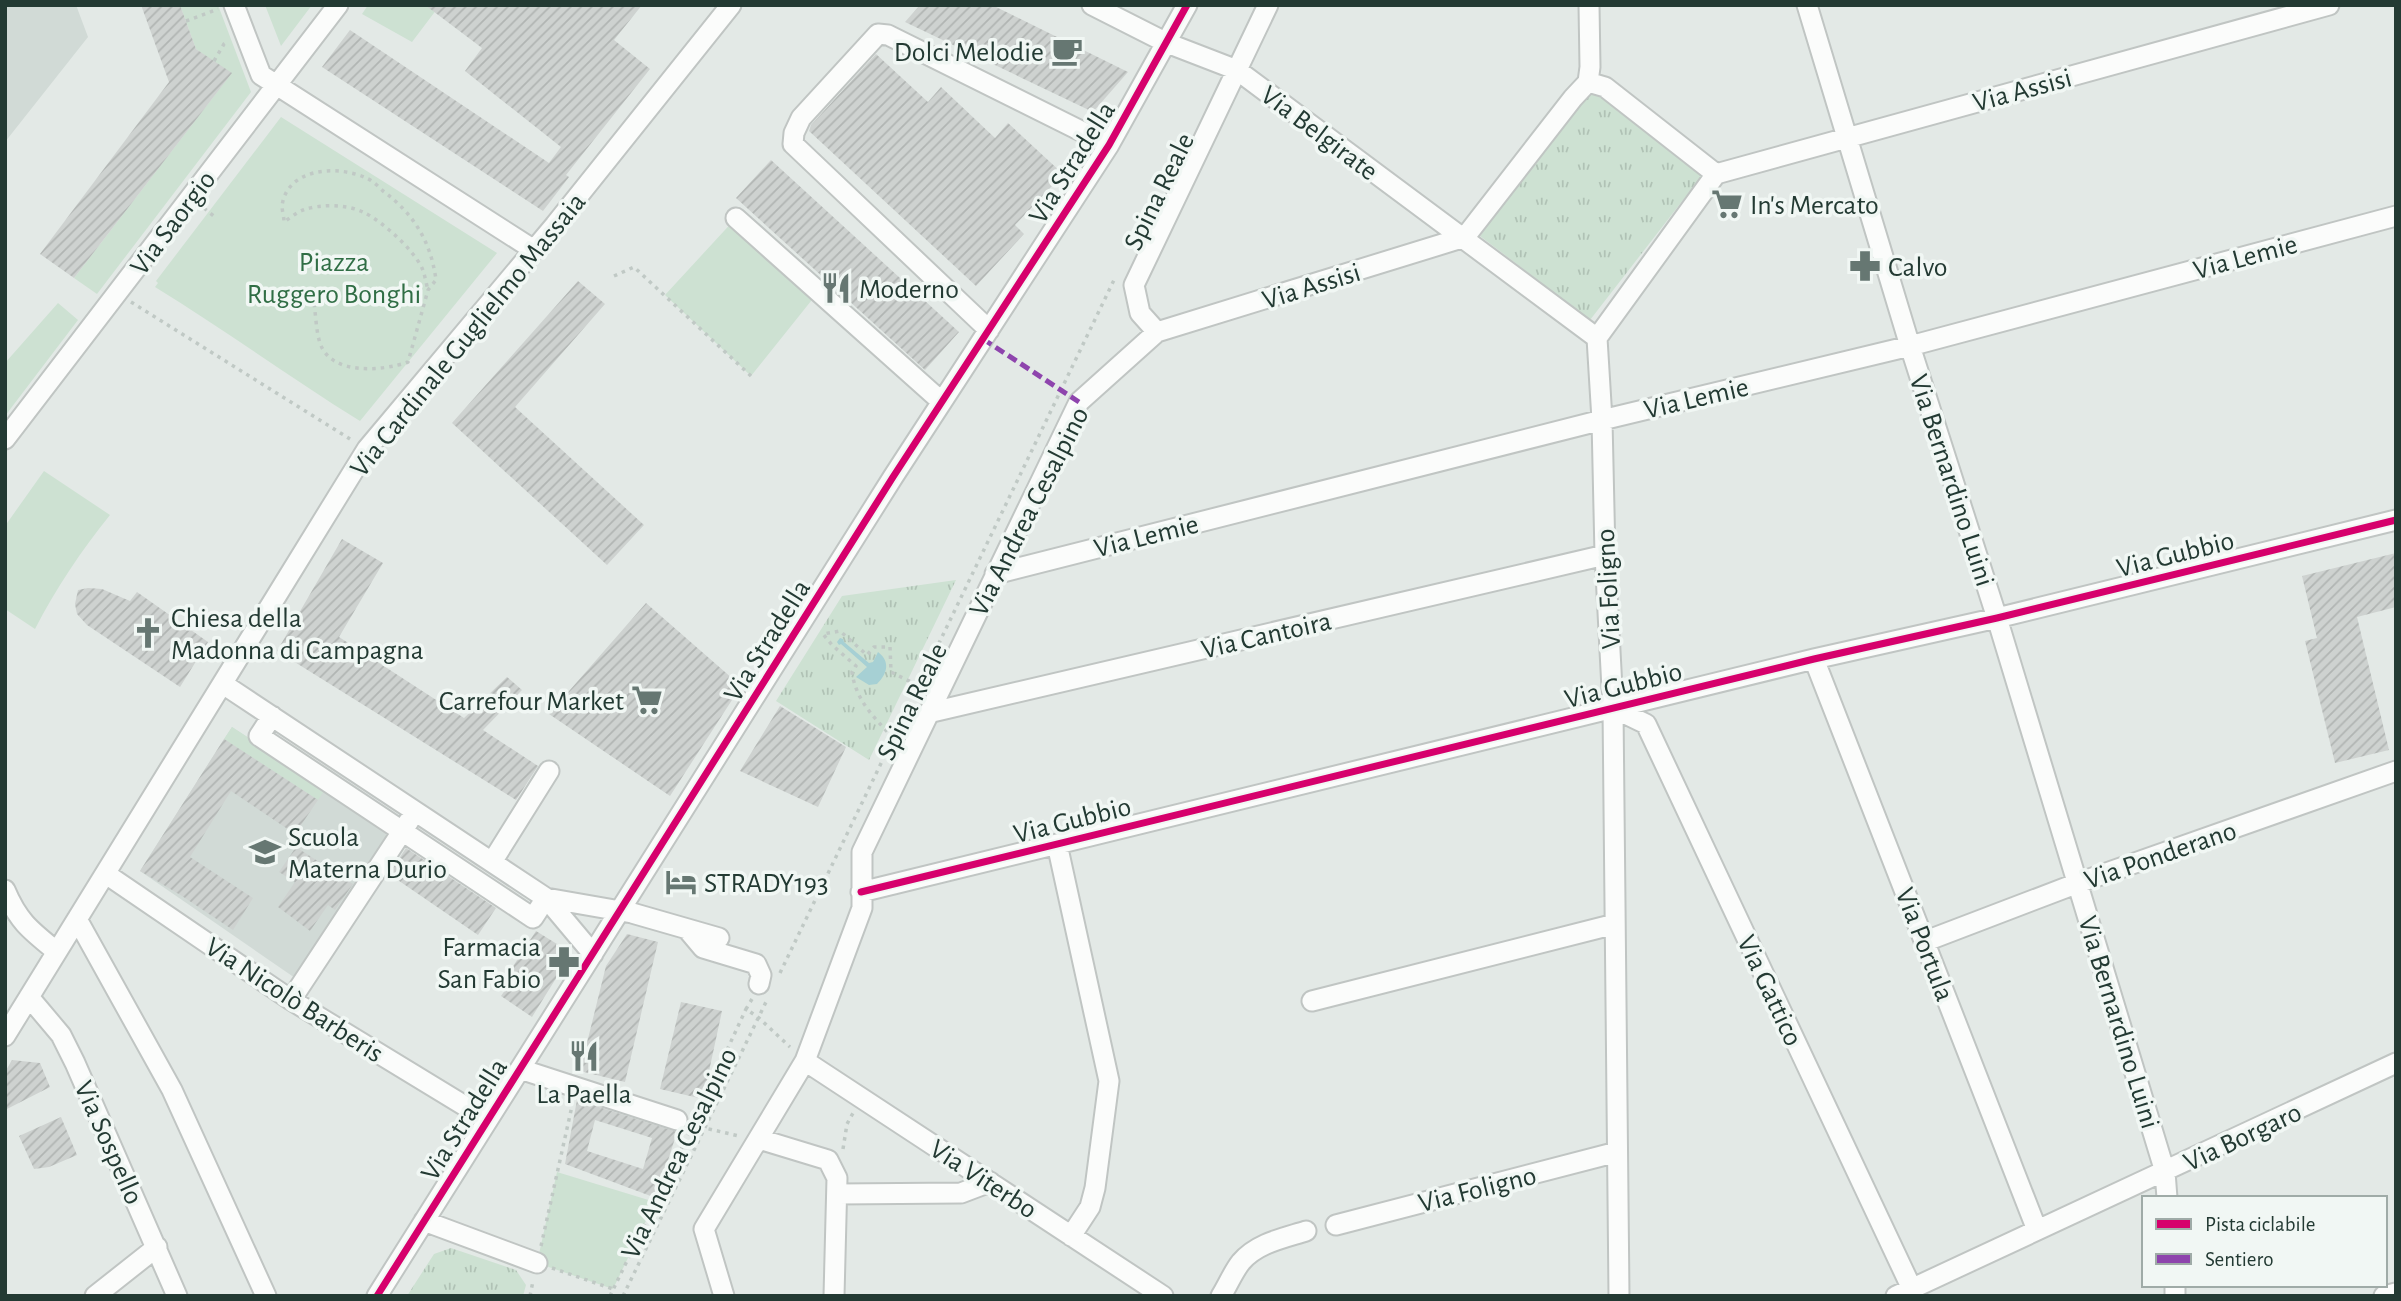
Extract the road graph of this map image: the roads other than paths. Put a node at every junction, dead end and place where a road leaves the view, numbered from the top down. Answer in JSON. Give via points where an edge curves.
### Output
{"nodes":[{"id":1,"x":338,"y":5,"type":"edge"},
{"id":2,"x":731,"y":5,"type":"edge"},
{"id":3,"x":1092,"y":5,"type":"edge"},
{"id":4,"x":1187,"y":5,"type":"edge"},
{"id":5,"x":1268,"y":5,"type":"edge"},
{"id":6,"x":1589,"y":5,"type":"edge"},
{"id":7,"x":1807,"y":5,"type":"edge"},
{"id":8,"x":2329,"y":5,"type":"edge"},
{"id":9,"x":227,"y":7,"type":"edge"},
{"id":10,"x":1167,"y":43,"type":"junction"},
{"id":11,"x":1237,"y":70,"type":"junction"},
{"id":12,"x":1588,"y":82,"type":"junction"},
{"id":13,"x":276,"y":85,"type":"junction"},
{"id":14,"x":1846,"y":137,"type":"junction"},
{"id":15,"x":1109,"y":145,"type":"junction"},
{"id":16,"x":1716,"y":174,"type":"junction"},
{"id":17,"x":2396,"y":216,"type":"edge"},
{"id":18,"x":736,"y":218,"type":"dead end"},
{"id":19,"x":1465,"y":237,"type":"junction"},
{"id":20,"x":534,"y":250,"type":"junction"},
{"id":21,"x":989,"y":330,"type":"junction"},
{"id":22,"x":1157,"y":332,"type":"junction"},
{"id":23,"x":1597,"y":338,"type":"junction"},
{"id":24,"x":1910,"y":346,"type":"junction"},
{"id":25,"x":942,"y":402,"type":"junction"},
{"id":26,"x":1602,"y":420,"type":"junction"},
{"id":27,"x":5,"y":439,"type":"edge"},
{"id":28,"x":2396,"y":520,"type":"edge"},
{"id":29,"x":1605,"y":555,"type":"junction"},
{"id":30,"x":995,"y":574,"type":"junction"},
{"id":31,"x":1997,"y":618,"type":"junction"},
{"id":32,"x":1814,"y":659,"type":"junction"},
{"id":33,"x":223,"y":684,"type":"junction"},
{"id":34,"x":1613,"y":708,"type":"junction"},
{"id":35,"x":928,"y":713,"type":"junction"},
{"id":36,"x":272,"y":716,"type":"junction"},
{"id":37,"x":549,"y":771,"type":"dead end"},
{"id":38,"x":2396,"y":771,"type":"edge"},
{"id":39,"x":415,"y":812,"type":"junction"},
{"id":40,"x":403,"y":831,"type":"junction"},
{"id":41,"x":1057,"y":844,"type":"junction"},
{"id":42,"x":492,"y":862,"type":"junction"},
{"id":43,"x":106,"y":874,"type":"junction"},
{"id":44,"x":2078,"y":883,"type":"junction"},
{"id":45,"x":5,"y":890,"type":"edge"},
{"id":46,"x":861,"y":892,"type":"junction"},
{"id":47,"x":546,"y":898,"type":"junction"},
{"id":48,"x":620,"y":911,"type":"junction"},
{"id":49,"x":77,"y":919,"type":"junction"},
{"id":50,"x":1615,"y":924,"type":"junction"},
{"id":51,"x":687,"y":929,"type":"junction"},
{"id":52,"x":719,"y":938,"type":"dead end"},
{"id":53,"x":1926,"y":941,"type":"junction"},
{"id":54,"x":56,"y":951,"type":"junction"},
{"id":55,"x":593,"y":954,"type":"junction"},
{"id":56,"x":768,"y":987,"type":"road end"},
{"id":57,"x":29,"y":997,"type":"junction"},
{"id":58,"x":291,"y":1000,"type":"junction"},
{"id":59,"x":1312,"y":1002,"type":"dead end"},
{"id":60,"x":5,"y":1036,"type":"edge"},
{"id":61,"x":805,"y":1061,"type":"junction"},
{"id":62,"x":2396,"y":1063,"type":"edge"},
{"id":63,"x":520,"y":1069,"type":"junction"},
{"id":64,"x":488,"y":1120,"type":"junction"},
{"id":65,"x":685,"y":1122,"type":"road end"},
{"id":66,"x":759,"y":1139,"type":"junction"},
{"id":67,"x":1617,"y":1152,"type":"junction"},
{"id":68,"x":2165,"y":1172,"type":"junction"},
{"id":69,"x":989,"y":1182,"type":"junction"},
{"id":70,"x":837,"y":1186,"type":"junction"},
{"id":71,"x":2167,"y":1196,"type":"edge"},
{"id":72,"x":424,"y":1221,"type":"junction"},
{"id":73,"x":1336,"y":1225,"type":"dead end"},
{"id":74,"x":2037,"y":1230,"type":"junction"},
{"id":75,"x":1306,"y":1231,"type":"dead end"},
{"id":76,"x":1071,"y":1236,"type":"junction"},
{"id":77,"x":157,"y":1247,"type":"junction"},
{"id":78,"x":537,"y":1263,"type":"road end"},
{"id":79,"x":1904,"y":1292,"type":"edge"},
{"id":80,"x":2396,"y":1293,"type":"edge"},
{"id":81,"x":94,"y":1296,"type":"edge"},
{"id":82,"x":177,"y":1296,"type":"edge"},
{"id":83,"x":266,"y":1296,"type":"edge"},
{"id":84,"x":377,"y":1296,"type":"edge"},
{"id":85,"x":724,"y":1296,"type":"edge"},
{"id":86,"x":834,"y":1296,"type":"edge"},
{"id":87,"x":1163,"y":1296,"type":"edge"},
{"id":88,"x":1221,"y":1296,"type":"edge"},
{"id":89,"x":1619,"y":1296,"type":"edge"},
{"id":90,"x":2384,"y":1296,"type":"edge"}],
"edges":[{"from":1,"to":13,"type":"street","name":"Via Saorgio"},
{"from":2,"to":20,"type":"street","name":"Via Cardinale Guglielmo Massaia"},
{"from":3,"to":10,"type":"street","name":"Via Belgirate"},
{"from":4,"to":10,"type":"street","name":"Via Stradella"},
{"from":5,"to":11,"type":"street"},
{"from":6,"to":12,"type":"street"},
{"from":7,"to":14,"type":"street","name":"Via Bernardino Luini"},
{"from":8,"to":14,"type":"street","name":"Via Assisi"},
{"from":9,"to":13,"type":"street","via":[[261,75]]},
{"from":10,"to":11,"type":"street","name":"Via Belgirate"},
{"from":10,"to":15,"type":"street","name":"Via Stradella"},
{"from":11,"to":19,"type":"street","name":"Via Belgirate"},
{"from":11,"to":22,"type":"street","via":[[1134,285],[1140,313]]},
{"from":12,"to":16,"type":"street","via":[[1605,87]]},
{"from":12,"to":19,"type":"street"},
{"from":13,"to":20,"type":"street"},
{"from":13,"to":27,"type":"street","name":"Via Saorgio"},
{"from":14,"to":16,"type":"street","name":"Via Assisi"},
{"from":14,"to":24,"type":"street","name":"Via Bernardino Luini"},
{"from":15,"to":21,"type":"street","name":"Via Stradella"},
{"from":15,"to":21,"type":"street","via":[[878,34],[801,118],[793,144]]},
{"from":16,"to":23,"type":"street"},
{"from":17,"to":24,"type":"street","name":"Via Lemie"},
{"from":18,"to":25,"type":"street"},
{"from":19,"to":22,"type":"street","name":"Via Assisi"},
{"from":19,"to":23,"type":"street","name":"Via Belgirate"},
{"from":20,"to":33,"type":"street","name":"Via Cardinale Guglielmo Massaia","via":[[367,449]]},
{"from":21,"to":25,"type":"street","name":"Via Stradella"},
{"from":22,"to":30,"type":"street","name":"Via Andrea Cesalpino","via":[[1079,402]]},
{"from":23,"to":26,"type":"street","name":"Via Foligno"},
{"from":24,"to":26,"type":"street","name":"Via Lemie"},
{"from":24,"to":31,"type":"street","name":"Via Bernardino Luini"},
{"from":25,"to":48,"type":"street","name":"Via Stradella"},
{"from":26,"to":29,"type":"street","name":"Via Foligno"},
{"from":26,"to":30,"type":"street","name":"Via Lemie"},
{"from":28,"to":31,"type":"street","name":"Via Gubbio"},
{"from":29,"to":34,"type":"street","name":"Via Foligno"},
{"from":29,"to":35,"type":"street","name":"Via Cantoira"},
{"from":30,"to":35,"type":"street","name":"Via Andrea Cesalpino"},
{"from":31,"to":32,"type":"street","name":"Via Gubbio"},
{"from":31,"to":44,"type":"street","name":"Via Bernardino Luini"},
{"from":32,"to":34,"type":"street","name":"Via Gubbio"},
{"from":32,"to":53,"type":"street","name":"Via Portula"},
{"from":33,"to":36,"type":"street"},
{"from":33,"to":43,"type":"street","name":"Via Cardinale Guglielmo Massaia"},
{"from":34,"to":41,"type":"street","name":"Via Gubbio"},
{"from":34,"to":50,"type":"street","name":"Via Foligno"},
{"from":34,"to":79,"type":"street","name":"Via Gattico","via":[[1646,724]]},
{"from":35,"to":46,"type":"street","name":"Via Andrea Cesalpino","via":[[862,852]]},
{"from":36,"to":39,"type":"street"},
{"from":36,"to":40,"type":"street","via":[[259,736]]},
{"from":37,"to":42,"type":"street"},
{"from":38,"to":44,"type":"street","name":"Via Ponderano"},
{"from":39,"to":40,"type":"street"},
{"from":39,"to":42,"type":"street"},
{"from":40,"to":47,"type":"street","via":[[533,918]]},
{"from":40,"to":58,"type":"street"},
{"from":41,"to":46,"type":"street","name":"Via Gubbio"},
{"from":41,"to":76,"type":"street","name":"Via Gubbio","via":[[1109,1081],[1095,1188],[1090,1208]]},
{"from":42,"to":47,"type":"street"},
{"from":43,"to":49,"type":"street","name":"Via Cardinale Guglielmo Massaia"},
{"from":43,"to":58,"type":"street","name":"Via Nicolò Barberis"},
{"from":44,"to":53,"type":"street","name":"Via Ponderano"},
{"from":44,"to":68,"type":"street","name":"Via Bernardino Luini"},
{"from":45,"to":54,"type":"street","via":[[30,930]]},
{"from":46,"to":61,"type":"street","via":[[862,908]]},
{"from":47,"to":48,"type":"street"},
{"from":47,"to":55,"type":"street"},
{"from":48,"to":51,"type":"street"},
{"from":48,"to":55,"type":"street","name":"Via Stradella"},
{"from":49,"to":54,"type":"street","name":"Via Cardinale Guglielmo Massaia"},
{"from":49,"to":83,"type":"street","via":[[172,1090]]},
{"from":50,"to":59,"type":"street"},
{"from":50,"to":67,"type":"street","name":"Via Foligno"},
{"from":51,"to":52,"type":"street"},
{"from":51,"to":56,"type":"street","via":[[703,947],[756,964]]},
{"from":53,"to":74,"type":"street","name":"Via Portula"},
{"from":54,"to":57,"type":"street","name":"Via Cardinale Guglielmo Massaia"},
{"from":55,"to":63,"type":"street","name":"Via Stradella"},
{"from":57,"to":60,"type":"street","name":"Via Cardinale Guglielmo Massaia"},
{"from":57,"to":77,"type":"street","name":"Via Sospello","via":[[61,1035]]},
{"from":58,"to":64,"type":"street","name":"Via Nicolò Barberis"},
{"from":61,"to":66,"type":"street"},
{"from":61,"to":69,"type":"street","name":"Via Viterbo"},
{"from":62,"to":68,"type":"street","name":"Via Borgaro"},
{"from":63,"to":64,"type":"street","name":"Via Stradella"},
{"from":63,"to":65,"type":"street"},
{"from":64,"to":72,"type":"street","name":"Via Stradella"},
{"from":66,"to":70,"type":"street","via":[[828,1160]]},
{"from":66,"to":85,"type":"street","via":[[704,1229]]},
{"from":67,"to":73,"type":"street","name":"Via Foligno"},
{"from":67,"to":89,"type":"street","name":"Via Foligno"},
{"from":68,"to":71,"type":"street","name":"Via Bernardino Luini"},
{"from":68,"to":74,"type":"street","name":"Via Borgaro"},
{"from":69,"to":70,"type":"street","via":[[961,1193]]},
{"from":69,"to":76,"type":"street","name":"Via Viterbo"},
{"from":70,"to":86,"type":"street"},
{"from":72,"to":78,"type":"street"},
{"from":72,"to":84,"type":"street","name":"Via Stradella"},
{"from":74,"to":79,"type":"street","name":"Via Borgaro"},
{"from":75,"to":88,"type":"street","via":[[1251,1253]]},
{"from":76,"to":87,"type":"street","name":"Via Viterbo"},
{"from":77,"to":81,"type":"street"},
{"from":77,"to":82,"type":"street","name":"Via Sospello"},
{"from":80,"to":90,"type":"street"}]}
